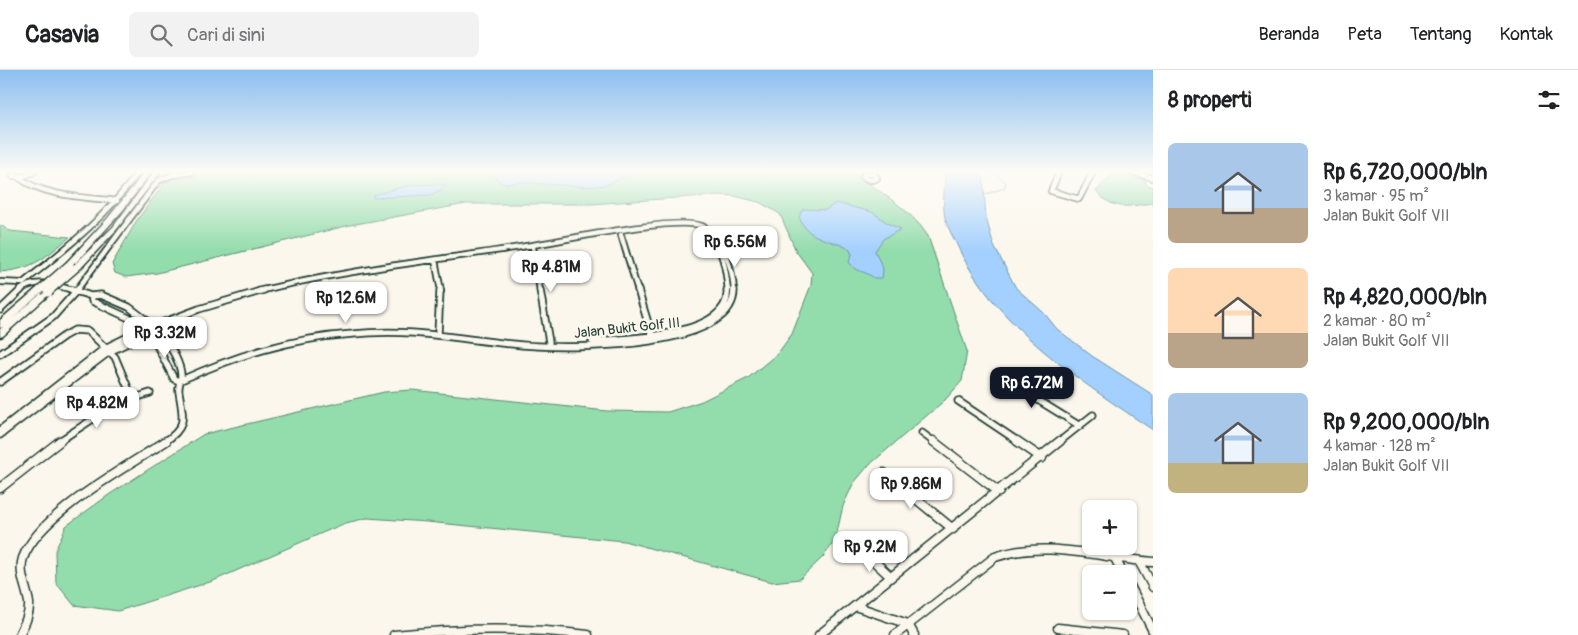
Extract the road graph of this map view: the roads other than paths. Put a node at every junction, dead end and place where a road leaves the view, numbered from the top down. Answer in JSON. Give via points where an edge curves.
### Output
{"nodes":[{"id":1,"x":104,"y":198,"type":"edge"},
{"id":2,"x":128,"y":198,"type":"edge"},
{"id":3,"x":137,"y":198,"type":"edge"},
{"id":4,"x":146,"y":198,"type":"edge"},
{"id":5,"x":117,"y":200,"type":"joint"},
{"id":6,"x":621,"y":235,"type":"junction"},
{"id":7,"x":533,"y":247,"type":"junction"},
{"id":8,"x":503,"y":250,"type":"junction"},
{"id":9,"x":435,"y":260,"type":"junction"},
{"id":10,"x":74,"y":265,"type":"junction"},
{"id":11,"x":0,"y":282,"type":"edge"},
{"id":12,"x":27,"y":283,"type":"junction"},
{"id":13,"x":76,"y":291,"type":"junction"},
{"id":14,"x":44,"y":292,"type":"junction"},
{"id":15,"x":92,"y":296,"type":"junction"},
{"id":16,"x":0,"y":310,"type":"edge"},
{"id":17,"x":150,"y":324,"type":"junction"},
{"id":18,"x":0,"y":325,"type":"edge"},
{"id":19,"x":159,"y":326,"type":"junction"},
{"id":20,"x":141,"y":332,"type":"junction"},
{"id":21,"x":0,"y":334,"type":"edge"},
{"id":22,"x":151,"y":334,"type":"junction"},
{"id":23,"x":438,"y":334,"type":"junction"},
{"id":24,"x":652,"y":336,"type":"junction"},
{"id":25,"x":550,"y":342,"type":"junction"},
{"id":26,"x":523,"y":344,"type":"junction"},
{"id":27,"x":107,"y":350,"type":"junction"},
{"id":28,"x":0,"y":354,"type":"edge"},
{"id":29,"x":996,"y":374,"type":"dead end"},
{"id":30,"x":178,"y":381,"type":"junction"},
{"id":31,"x":0,"y":382,"type":"edge"},
{"id":32,"x":150,"y":393,"type":"dead end"},
{"id":33,"x":46,"y":397,"type":"junction"},
{"id":34,"x":123,"y":398,"type":"junction"},
{"id":35,"x":958,"y":401,"type":"dead end"},
{"id":36,"x":1093,"y":415,"type":"dead end"},
{"id":37,"x":1080,"y":426,"type":"junction"},
{"id":38,"x":0,"y":430,"type":"edge"},
{"id":39,"x":922,"y":433,"type":"dead end"},
{"id":40,"x":0,"y":435,"type":"edge"},
{"id":41,"x":1042,"y":458,"type":"junction"},
{"id":42,"x":884,"y":473,"type":"dead end"},
{"id":43,"x":0,"y":488,"type":"edge"},
{"id":44,"x":999,"y":492,"type":"junction"},
{"id":45,"x":953,"y":530,"type":"junction"},
{"id":46,"x":864,"y":552,"type":"dead end"},
{"id":47,"x":1115,"y":558,"type":"junction"},
{"id":48,"x":1139,"y":561,"type":"junction"},
{"id":49,"x":1153,"y":562,"type":"edge"},
{"id":50,"x":1119,"y":565,"type":"edge"},
{"id":51,"x":891,"y":577,"type":"junction"},
{"id":52,"x":1153,"y":587,"type":"edge"},
{"id":53,"x":1137,"y":600,"type":"edge"},
{"id":54,"x":855,"y":606,"type":"junction"},
{"id":55,"x":908,"y":624,"type":"junction"},
{"id":56,"x":1058,"y":628,"type":"dead end"},
{"id":57,"x":1153,"y":631,"type":"edge"},
{"id":58,"x":19,"y":635,"type":"edge"},
{"id":59,"x":394,"y":635,"type":"edge"},
{"id":60,"x":588,"y":635,"type":"edge"},
{"id":61,"x":819,"y":635,"type":"edge"},
{"id":62,"x":895,"y":635,"type":"edge"},
{"id":63,"x":914,"y":635,"type":"edge"},
{"id":64,"x":1123,"y":635,"type":"edge"}],
"edges":[{"from":1,"to":5,"type":"street"},
{"from":2,"to":10,"type":"main road"},
{"from":3,"to":10,"type":"main road","via":[[115,228]]},
{"from":4,"to":13,"type":"street"},
{"from":5,"to":12,"type":"street"},
{"from":6,"to":7,"type":"street","name":"Jalan Bukit Golf III"},
{"from":6,"to":24,"type":"street"},
{"from":6,"to":24,"type":"street","name":"Jalan Bukit Golf III","via":[[681,226],[701,229],[714,239],[726,275],[730,289],[728,299],[712,318],[694,328]]},
{"from":7,"to":8,"type":"street","name":"Jalan Bukit Golf III"},
{"from":7,"to":25,"type":"street"},
{"from":8,"to":9,"type":"street","name":"Jalan Bukit Golf III"},
{"from":8,"to":26,"type":"street","name":"Jalan Bukit Golf III","via":[[692,224],[716,235],[733,279],[734,295],[730,308],[709,326],[693,333],[603,345]]},
{"from":9,"to":19,"type":"street","name":"Jalan Bukit Golf III","via":[[301,282],[212,306]]},
{"from":9,"to":23,"type":"street","via":[[442,308]]},
{"from":10,"to":14,"type":"main road","bridge":true},
{"from":11,"to":12,"type":"street"},
{"from":12,"to":13,"type":"street"},
{"from":12,"to":16,"type":"street"},
{"from":13,"to":15,"type":"street"},
{"from":13,"to":28,"type":"street","via":[[53,317]]},
{"from":14,"to":18,"type":"main road"},
{"from":14,"to":21,"type":"main road"},
{"from":15,"to":17,"type":"street","via":[[101,295],[129,307]]},
{"from":15,"to":20,"type":"street","via":[[92,301],[131,319]]},
{"from":17,"to":19,"type":"street"},
{"from":17,"to":20,"type":"street"},
{"from":19,"to":22,"type":"street"},
{"from":19,"to":30,"type":"street","via":[[171,347],[181,376]]},
{"from":20,"to":22,"type":"street"},
{"from":20,"to":27,"type":"street"},
{"from":22,"to":30,"type":"street"},
{"from":23,"to":26,"type":"street","name":"Jalan Bukit Golf III"},
{"from":23,"to":30,"type":"street","name":"Jalan Bukit Golf III","via":[[368,332],[298,341],[241,355]]},
{"from":24,"to":25,"type":"street","name":"Jalan Bukit Golf III"},
{"from":25,"to":26,"type":"street","name":"Jalan Bukit Golf III"},
{"from":27,"to":31,"type":"street","via":[[88,331],[77,330]]},
{"from":27,"to":33,"type":"street"},
{"from":27,"to":34,"type":"street","via":[[120,366],[128,386]]},
{"from":29,"to":37,"type":"street"},
{"from":30,"to":58,"type":"street","via":[[184,413],[176,434],[68,507],[29,544],[21,567],[29,604],[28,615]]},
{"from":32,"to":34,"type":"street"},
{"from":33,"to":38,"type":"street"},
{"from":33,"to":40,"type":"street"},
{"from":34,"to":43,"type":"street","via":[[61,440]]},
{"from":35,"to":41,"type":"street"},
{"from":36,"to":37,"type":"street"},
{"from":37,"to":41,"type":"street"},
{"from":39,"to":44,"type":"street"},
{"from":41,"to":44,"type":"street"},
{"from":42,"to":45,"type":"street"},
{"from":44,"to":45,"type":"street"},
{"from":45,"to":51,"type":"street"},
{"from":46,"to":51,"type":"street"},
{"from":47,"to":48,"type":"street"},
{"from":47,"to":50,"type":"street"},
{"from":47,"to":55,"type":"street","via":[[1034,548],[1006,552]]},
{"from":48,"to":49,"type":"street"},
{"from":48,"to":52,"type":"street"},
{"from":51,"to":54,"type":"street"},
{"from":53,"to":57,"type":"street"},
{"from":54,"to":55,"type":"street"},
{"from":54,"to":61,"type":"street"},
{"from":55,"to":62,"type":"street"},
{"from":55,"to":63,"type":"street"},
{"from":56,"to":64,"type":"street"},
{"from":59,"to":60,"type":"street","via":[[466,629]]}]}
